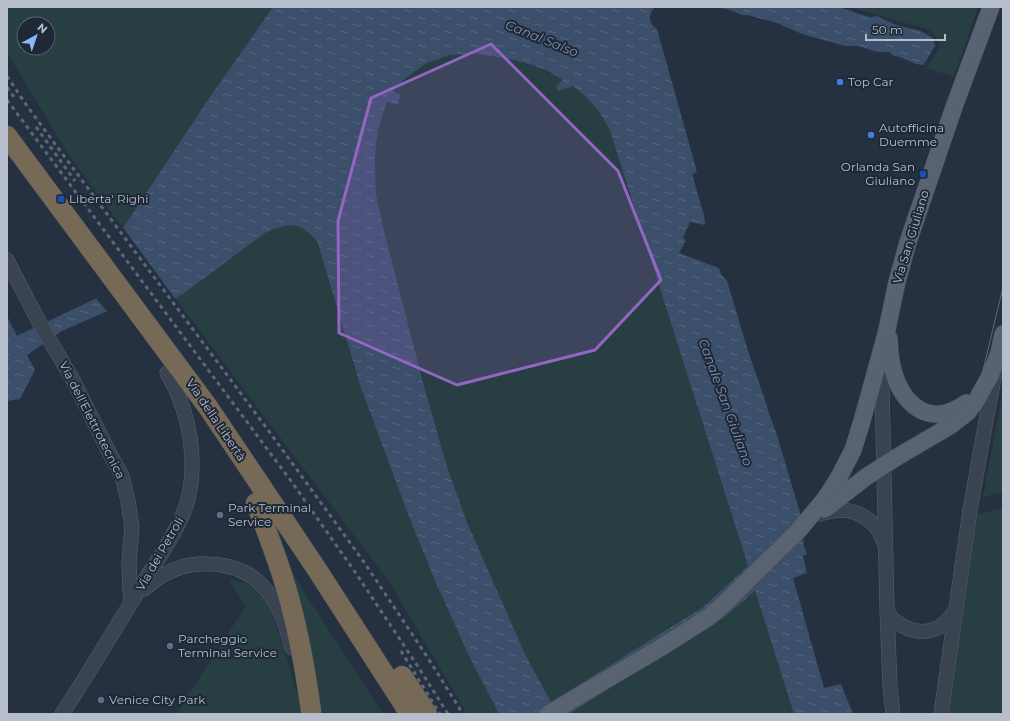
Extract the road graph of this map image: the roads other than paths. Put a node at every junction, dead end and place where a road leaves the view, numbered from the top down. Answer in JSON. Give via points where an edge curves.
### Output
{"nodes":[{"id":1,"x":991,"y":7,"type":"edge"},
{"id":2,"x":7,"y":136,"type":"edge"},
{"id":3,"x":7,"y":159,"type":"edge"},
{"id":4,"x":75,"y":239,"type":"junction"},
{"id":5,"x":7,"y":260,"type":"edge"},
{"id":6,"x":887,"y":327,"type":"junction"},
{"id":7,"x":1003,"y":334,"type":"edge"},
{"id":8,"x":158,"y":350,"type":"junction"},
{"id":9,"x":999,"y":353,"type":"junction"},
{"id":10,"x":167,"y":373,"type":"junction"},
{"id":11,"x":985,"y":386,"type":"junction"},
{"id":12,"x":884,"y":465,"type":"junction"},
{"id":13,"x":256,"y":503,"type":"junction"},
{"id":14,"x":806,"y":524,"type":"junction"},
{"id":15,"x":885,"y":549,"type":"junction"},
{"id":16,"x":159,"y":558,"type":"junction"},
{"id":17,"x":170,"y":571,"type":"junction"},
{"id":18,"x":133,"y":599,"type":"junction"},
{"id":19,"x":956,"y":608,"type":"junction"},
{"id":20,"x":887,"y":609,"type":"junction"},
{"id":21,"x":312,"y":712,"type":"edge"},
{"id":22,"x":62,"y":714,"type":"edge"},
{"id":23,"x":394,"y":714,"type":"edge"},
{"id":24,"x":410,"y":714,"type":"edge"},
{"id":25,"x":427,"y":714,"type":"edge"},
{"id":26,"x":548,"y":714,"type":"edge"},
{"id":27,"x":893,"y":714,"type":"edge"},
{"id":28,"x":941,"y":714,"type":"edge"}],
"edges":[{"from":1,"to":6,"type":"main road","name":"Via San Giuliano","via":[[908,242]]},
{"from":2,"to":4,"type":"highway","name":"Via della Libertà"},
{"from":3,"to":4,"type":"highway","name":"Via della Libertà"},
{"from":4,"to":8,"type":"highway","name":"Via della Libertà"},
{"from":5,"to":18,"type":"street","name":"Via dell'Elettrotecnica","via":[[122,476],[132,527],[129,562],[130,592]]},
{"from":6,"to":11,"type":"main road","via":[[894,374],[908,400],[919,409],[931,414],[951,412],[968,402]]},
{"from":6,"to":12,"type":"street","name":"Via San Giuliano","via":[[882,386]]},
{"from":6,"to":14,"type":"main road","name":"Via San Giuliano","via":[[856,441],[831,490]]},
{"from":7,"to":9,"type":"main road"},
{"from":8,"to":10,"type":"highway","name":"Via della Libertà"},
{"from":8,"to":24,"type":"highway","name":"Via della Libertà","via":[[208,407]]},
{"from":8,"to":25,"type":"highway","via":[[214,407],[258,466]]},
{"from":9,"to":11,"type":"main road"},
{"from":9,"to":19,"type":"street","via":[[970,510]]},
{"from":10,"to":13,"type":"highway","name":"Via della Libertà"},
{"from":10,"to":16,"type":"street","name":"Via dei Petroli","via":[[186,418],[192,454],[192,474],[184,514]]},
{"from":11,"to":12,"type":"main road","via":[[962,417]]},
{"from":12,"to":14,"type":"main road"},
{"from":12,"to":15,"type":"street","name":"Via San Giuliano"},
{"from":13,"to":21,"type":"highway","via":[[284,580]]},
{"from":13,"to":23,"type":"highway","name":"Via della Libertà"},
{"from":14,"to":15,"type":"street","name":"Via San Giuliano","via":[[832,511],[842,510],[861,515],[878,529]]},
{"from":14,"to":26,"type":"main road","via":[[722,606],[704,620]]},
{"from":15,"to":20,"type":"street","name":"Via San Giuliano"},
{"from":16,"to":17,"type":"street"},
{"from":16,"to":18,"type":"street","name":"Via dei Petroli"},
{"from":17,"to":18,"type":"street","name":"Via dei Petroli","via":[[160,576]]},
{"from":17,"to":21,"type":"street","name":"Via dei Petroli","via":[[187,566],[219,565],[246,573],[266,590],[282,616],[303,690]]},
{"from":18,"to":22,"type":"street","name":"Via dei Petroli"},
{"from":19,"to":20,"type":"street","via":[[950,619],[942,626],[921,632],[899,624],[889,616]]},
{"from":19,"to":28,"type":"street"},
{"from":20,"to":27,"type":"street","name":"Via San Giuliano"}]}
